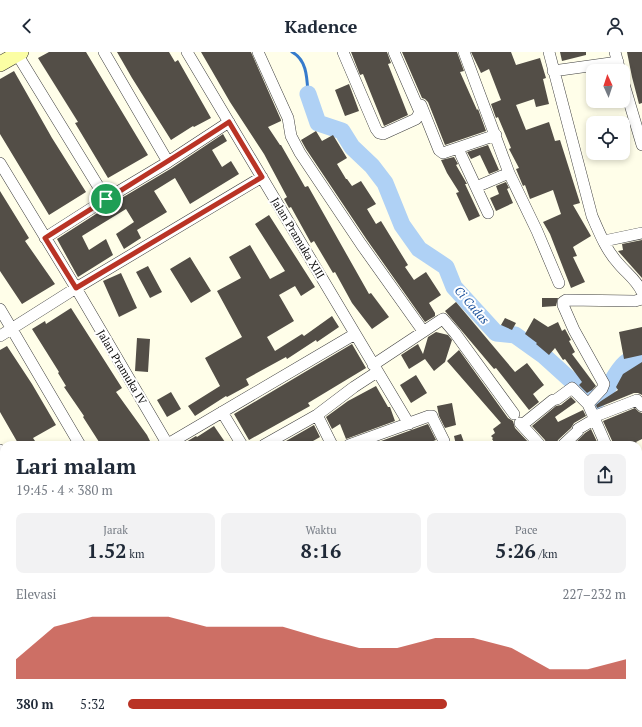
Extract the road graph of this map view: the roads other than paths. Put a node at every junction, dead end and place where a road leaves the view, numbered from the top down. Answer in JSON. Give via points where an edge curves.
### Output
{"nodes":[{"id":1,"x":104,"y":52,"type":"edge"},
{"id":2,"x":187,"y":52,"type":"edge"},
{"id":3,"x":258,"y":52,"type":"edge"},
{"id":4,"x":343,"y":52,"type":"edge"},
{"id":5,"x":394,"y":52,"type":"edge"},
{"id":6,"x":400,"y":52,"type":"edge"},
{"id":7,"x":464,"y":52,"type":"edge"},
{"id":8,"x":549,"y":52,"type":"edge"},
{"id":9,"x":18,"y":53,"type":"edge"},
{"id":10,"x":618,"y":62,"type":"edge"},
{"id":11,"x":0,"y":64,"type":"edge"},
{"id":12,"x":553,"y":71,"type":"junction"},
{"id":13,"x":630,"y":104,"type":"edge"},
{"id":14,"x":229,"y":122,"type":"junction"},
{"id":15,"x":496,"y":135,"type":"junction"},
{"id":16,"x":642,"y":145,"type":"edge"},
{"id":17,"x":460,"y":155,"type":"dead end"},
{"id":18,"x":168,"y":162,"type":"junction"},
{"id":19,"x":0,"y":163,"type":"edge"},
{"id":20,"x":509,"y":173,"type":"junction"},
{"id":21,"x":262,"y":177,"type":"junction"},
{"id":22,"x":476,"y":187,"type":"junction"},
{"id":23,"x":106,"y":199,"type":"junction"},
{"id":24,"x":488,"y":214,"type":"dead end"},
{"id":25,"x":642,"y":233,"type":"edge"},
{"id":26,"x":45,"y":238,"type":"junction"},
{"id":27,"x":604,"y":241,"type":"junction"},
{"id":28,"x":559,"y":282,"type":"dead end"},
{"id":29,"x":641,"y":286,"type":"edge"},
{"id":30,"x":76,"y":288,"type":"junction"},
{"id":31,"x":642,"y":299,"type":"edge"},
{"id":32,"x":0,"y":309,"type":"edge"},
{"id":33,"x":12,"y":330,"type":"junction"},
{"id":34,"x":423,"y":331,"type":"junction"},
{"id":35,"x":355,"y":334,"type":"junction"},
{"id":36,"x":0,"y":336,"type":"edge"},
{"id":37,"x":375,"y":369,"type":"junction"},
{"id":38,"x":591,"y":401,"type":"junction"},
{"id":39,"x":642,"y":406,"type":"edge"},
{"id":40,"x":222,"y":412,"type":"junction"},
{"id":41,"x":317,"y":415,"type":"junction"},
{"id":42,"x":594,"y":418,"type":"junction"},
{"id":43,"x":519,"y":421,"type":"junction"},
{"id":44,"x":409,"y":424,"type":"junction"},
{"id":45,"x":78,"y":441,"type":"edge"},
{"id":46,"x":166,"y":441,"type":"edge"},
{"id":47,"x":175,"y":441,"type":"edge"},
{"id":48,"x":240,"y":441,"type":"edge"},
{"id":49,"x":271,"y":441,"type":"edge"},
{"id":50,"x":330,"y":441,"type":"edge"},
{"id":51,"x":360,"y":441,"type":"edge"},
{"id":52,"x":444,"y":441,"type":"dead end"},
{"id":53,"x":536,"y":441,"type":"edge"},
{"id":54,"x":567,"y":441,"type":"edge"},
{"id":55,"x":604,"y":441,"type":"edge"}],
"edges":[{"from":1,"to":18,"type":"street"},
{"from":2,"to":14,"type":"street","name":"Jalan Pramuka XIII"},
{"from":3,"to":34,"type":"street","via":[[288,118],[291,136],[300,153]]},
{"from":4,"to":5,"type":"street","via":[[376,129],[383,134],[416,119],[420,112]]},
{"from":6,"to":15,"type":"street","via":[[439,150],[443,153]]},
{"from":7,"to":15,"type":"street"},
{"from":8,"to":12,"type":"street"},
{"from":9,"to":11,"type":"main road"},
{"from":9,"to":23,"type":"street"},
{"from":10,"to":12,"type":"street"},
{"from":12,"to":27,"type":"street","via":[[592,216]]},
{"from":13,"to":16,"type":"street"},
{"from":14,"to":18,"type":"street"},
{"from":14,"to":21,"type":"street","name":"Jalan Pramuka XIII"},
{"from":15,"to":20,"type":"street"},
{"from":17,"to":22,"type":"street"},
{"from":18,"to":23,"type":"street"},
{"from":19,"to":26,"type":"street","name":"Jalan Pramuka IV"},
{"from":20,"to":22,"type":"street"},
{"from":20,"to":28,"type":"street","via":[[538,231]]},
{"from":21,"to":30,"type":"street"},
{"from":21,"to":35,"type":"street","name":"Jalan Pramuka XIII"},
{"from":22,"to":24,"type":"street"},
{"from":23,"to":26,"type":"street"},
{"from":25,"to":27,"type":"street"},
{"from":26,"to":30,"type":"street","name":"Jalan Pramuka IV"},
{"from":27,"to":29,"type":"street","via":[[617,263]]},
{"from":30,"to":33,"type":"street"},
{"from":30,"to":46,"type":"street","name":"Jalan Pramuka IV"},
{"from":31,"to":38,"type":"street","via":[[563,302],[574,330],[604,384],[602,390]]},
{"from":32,"to":33,"type":"street"},
{"from":33,"to":36,"type":"street"},
{"from":33,"to":45,"type":"street"},
{"from":34,"to":37,"type":"street"},
{"from":34,"to":43,"type":"street","via":[[445,320]]},
{"from":35,"to":37,"type":"street","name":"Jalan Pramuka XIII"},
{"from":35,"to":40,"type":"street"},
{"from":37,"to":41,"type":"street"},
{"from":37,"to":44,"type":"street","name":"Jalan Pramuka XIII"},
{"from":38,"to":42,"type":"street"},
{"from":38,"to":43,"type":"street","via":[[572,388]]},
{"from":39,"to":42,"type":"street","via":[[637,400]]},
{"from":40,"to":47,"type":"street"},
{"from":40,"to":48,"type":"street"},
{"from":41,"to":49,"type":"street"},
{"from":41,"to":50,"type":"street"},
{"from":42,"to":54,"type":"street","via":[[578,429]]},
{"from":42,"to":55,"type":"street"},
{"from":43,"to":53,"type":"street"},
{"from":44,"to":51,"type":"street"},
{"from":44,"to":52,"type":"street","via":[[432,416]]}]}
